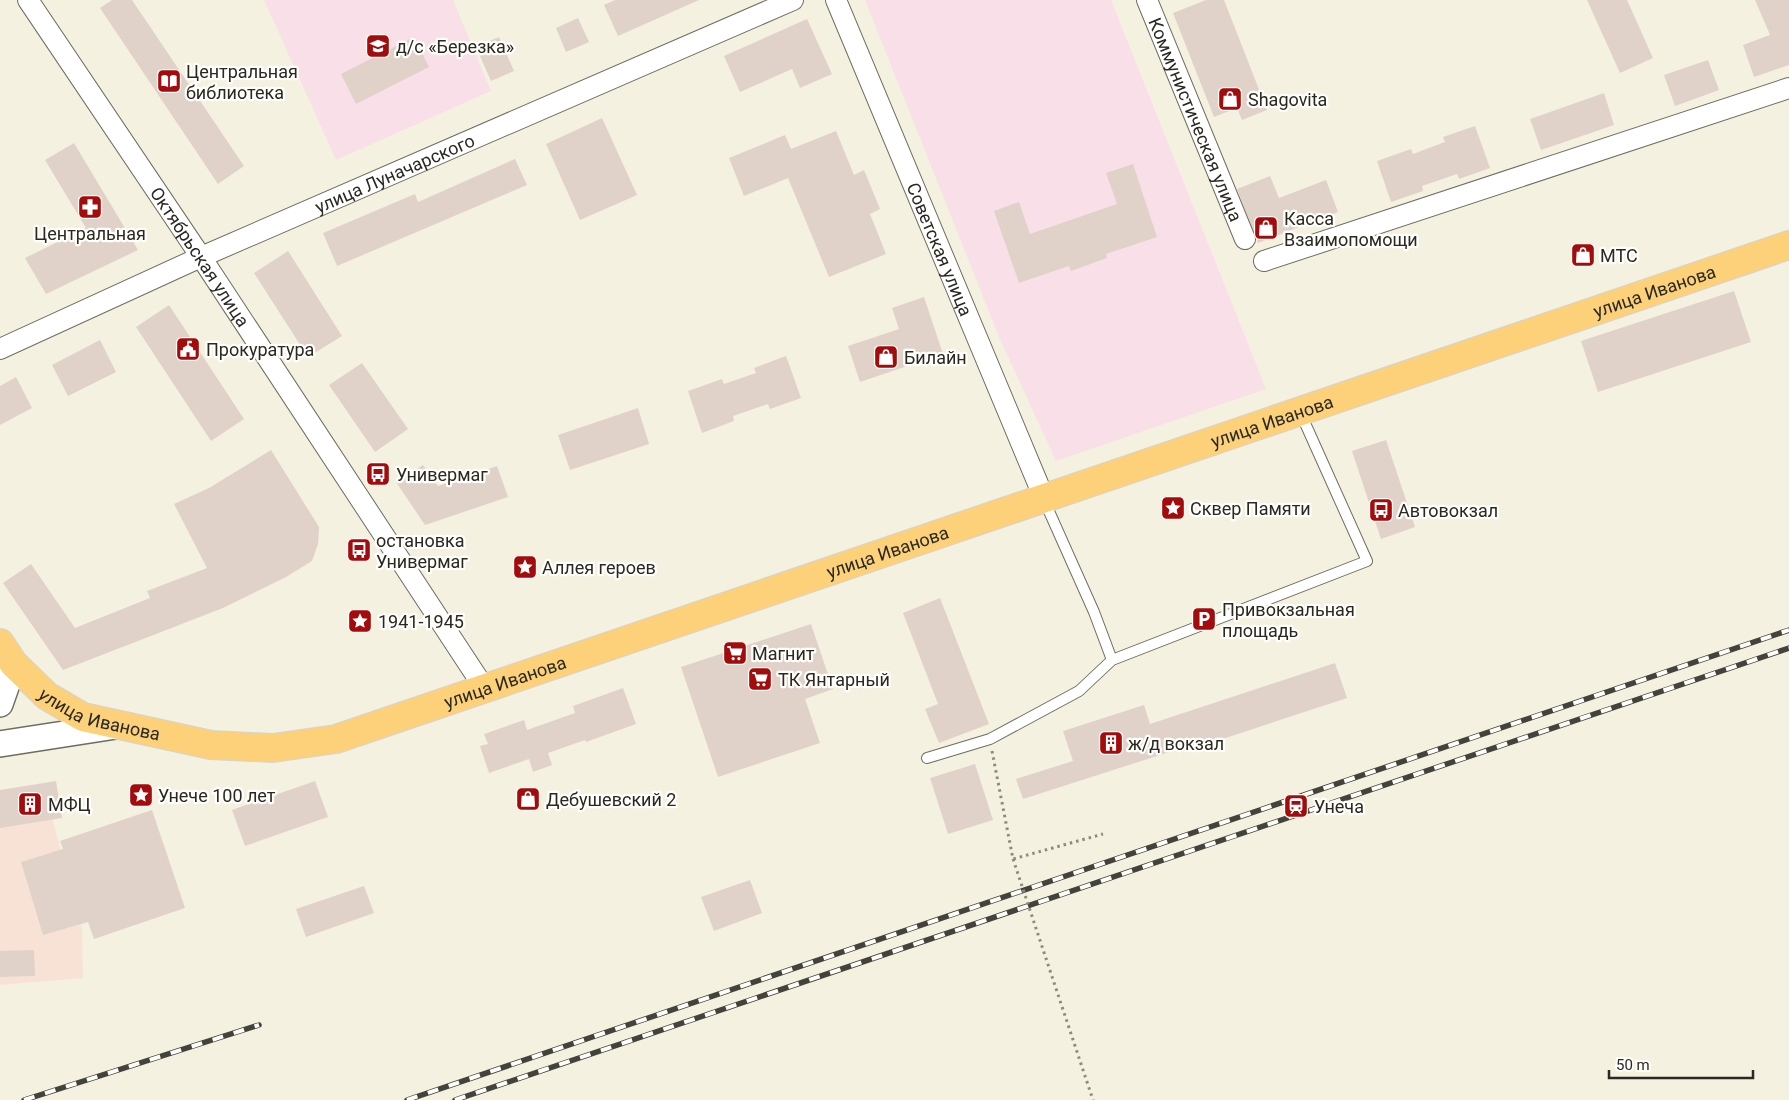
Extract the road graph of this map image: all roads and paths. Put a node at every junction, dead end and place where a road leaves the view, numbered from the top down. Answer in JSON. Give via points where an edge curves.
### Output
{"nodes":[{"id":1,"x":28,"y":0,"type":"edge"},
{"id":2,"x":793,"y":0,"type":"edge"},
{"id":3,"x":836,"y":0,"type":"edge"},
{"id":4,"x":1147,"y":0,"type":"edge"},
{"id":5,"x":1789,"y":88,"type":"edge"},
{"id":6,"x":1245,"y":239,"type":"dead end"},
{"id":7,"x":1789,"y":245,"type":"edge"},
{"id":8,"x":201,"y":257,"type":"junction"},
{"id":9,"x":1264,"y":261,"type":"dead end"},
{"id":10,"x":0,"y":349,"type":"edge"},
{"id":11,"x":1299,"y":410,"type":"junction"},
{"id":12,"x":1044,"y":498,"type":"junction"},
{"id":13,"x":7,"y":654,"type":"edge"},
{"id":14,"x":1112,"y":660,"type":"junction"},
{"id":15,"x":485,"y":688,"type":"junction"},
{"id":16,"x":0,"y":704,"type":"edge"},
{"id":17,"x":117,"y":726,"type":"junction"},
{"id":18,"x":990,"y":739,"type":"junction"},
{"id":19,"x":0,"y":744,"type":"edge"},
{"id":20,"x":927,"y":758,"type":"dead end"},
{"id":21,"x":1103,"y":834,"type":"dead end"},
{"id":22,"x":1013,"y":859,"type":"junction"},
{"id":23,"x":1093,"y":1100,"type":"edge"}],
"edges":[{"from":1,"to":8,"type":"street","name":"Октябрьская улица"},
{"from":2,"to":8,"type":"street","name":"улица Луначарского"},
{"from":3,"to":12,"type":"street","name":"Советская улица"},
{"from":4,"to":6,"type":"street","name":"Коммунистическая улица"},
{"from":5,"to":9,"type":"street"},
{"from":7,"to":11,"type":"main road","name":"улица Иванова"},
{"from":8,"to":10,"type":"street","name":"улица Луначарского"},
{"from":8,"to":15,"type":"street","name":"Октябрьская улица"},
{"from":11,"to":12,"type":"main road","name":"улица Иванова"},
{"from":11,"to":14,"type":"lane","via":[[1367,561]]},
{"from":12,"to":14,"type":"lane"},
{"from":12,"to":15,"type":"main road","name":"улица Иванова"},
{"from":13,"to":16,"type":"street"},
{"from":13,"to":17,"type":"main road","name":"улица Иванова","via":[[47,696],[83,717]]},
{"from":14,"to":18,"type":"lane","via":[[1079,691]]},
{"from":15,"to":17,"type":"main road","name":"улица Иванова","via":[[336,739],[273,748],[211,745]]},
{"from":17,"to":19,"type":"street"},
{"from":18,"to":20,"type":"lane"},
{"from":18,"to":22,"type":"path"},
{"from":21,"to":22,"type":"path"},
{"from":22,"to":23,"type":"path","bridge":true}]}
